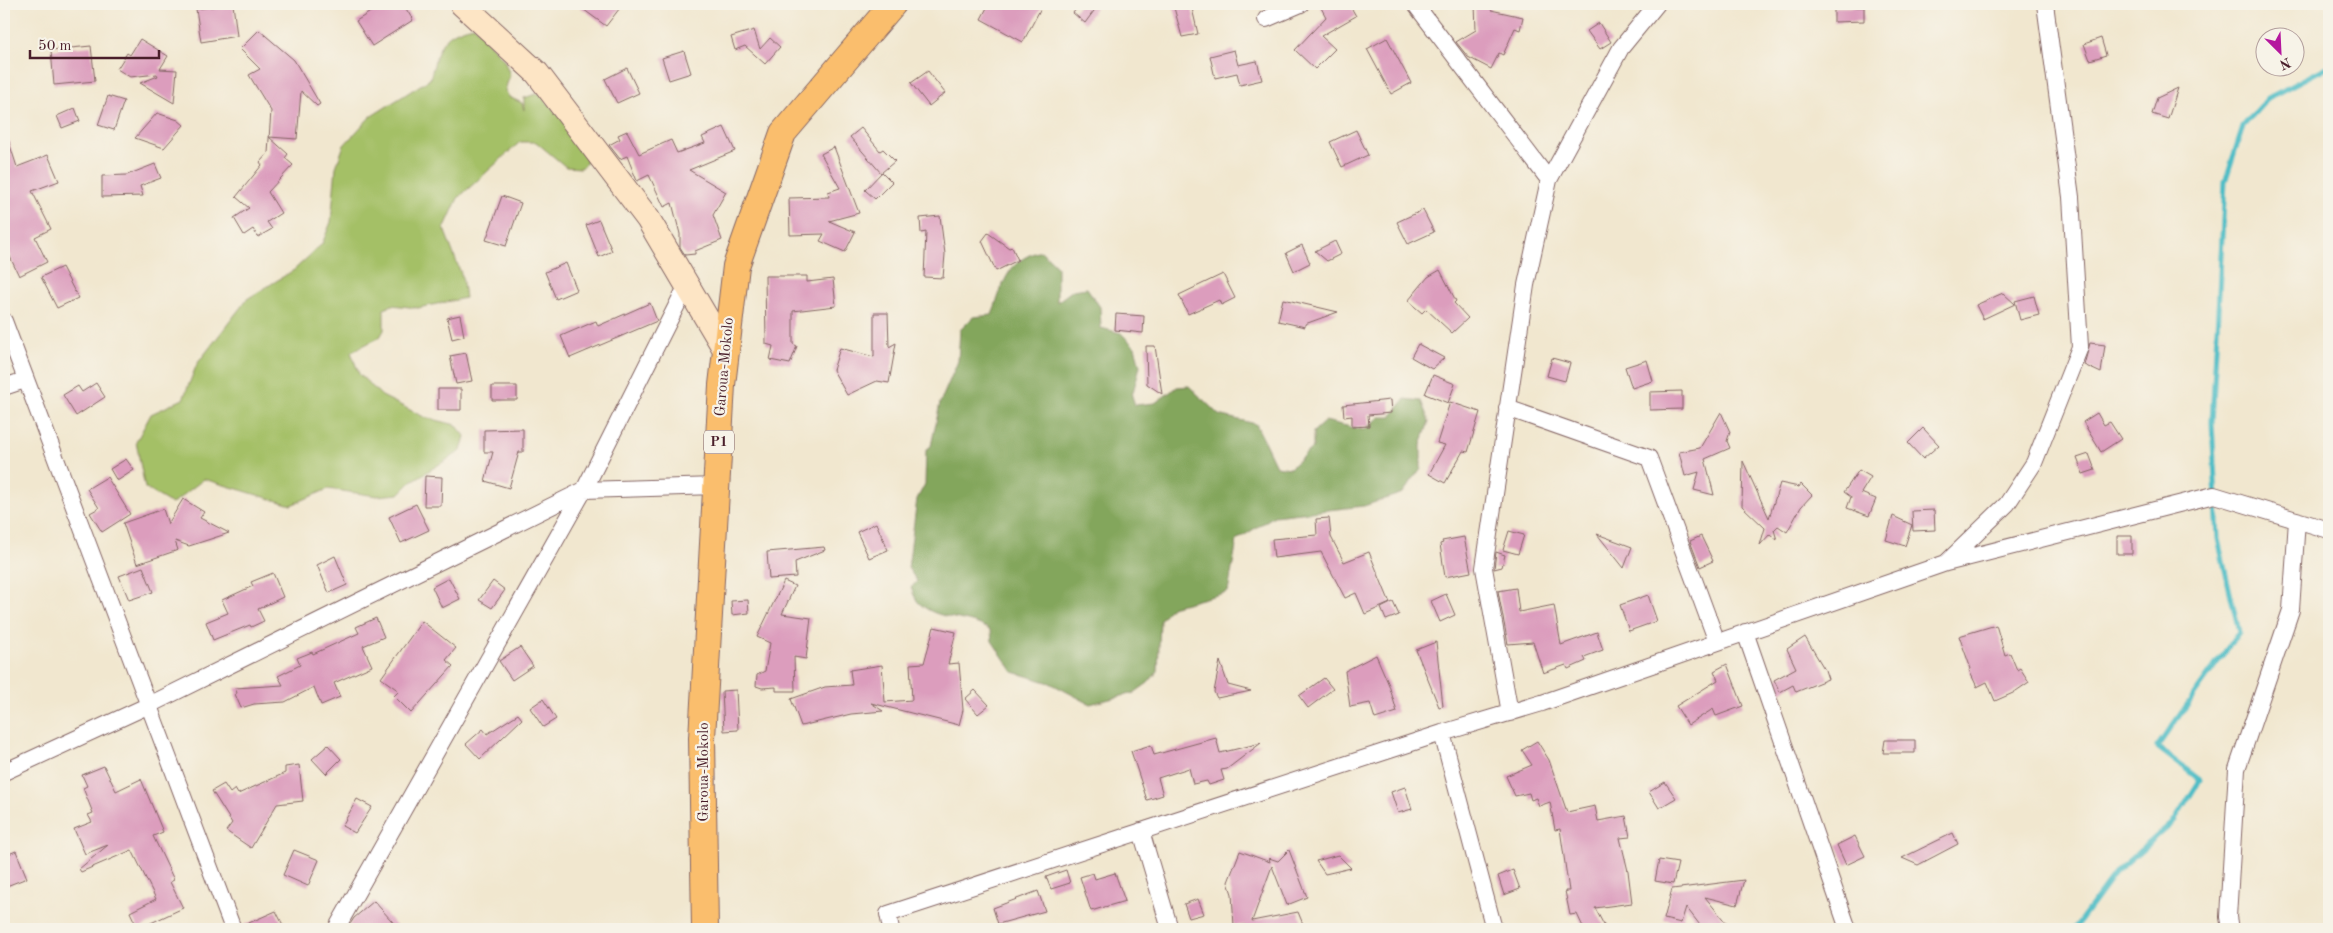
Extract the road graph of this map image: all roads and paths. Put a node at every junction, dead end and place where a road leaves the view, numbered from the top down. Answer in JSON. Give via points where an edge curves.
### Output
{"nodes":[{"id":1,"x":462,"y":4,"type":"edge"},
{"id":2,"x":892,"y":4,"type":"edge"},
{"id":3,"x":1301,"y":4,"type":"edge"},
{"id":4,"x":1415,"y":4,"type":"edge"},
{"id":5,"x":1657,"y":4,"type":"edge"},
{"id":6,"x":2045,"y":4,"type":"edge"},
{"id":7,"x":1266,"y":19,"type":"dead end"},
{"id":8,"x":1549,"y":180,"type":"junction"},
{"id":9,"x":687,"y":284,"type":"junction"},
{"id":10,"x":4,"y":321,"type":"edge"},
{"id":11,"x":726,"y":351,"type":"junction"},
{"id":12,"x":24,"y":380,"type":"junction"},
{"id":13,"x":4,"y":388,"type":"edge"},
{"id":14,"x":1508,"y":408,"type":"junction"},
{"id":15,"x":717,"y":486,"type":"junction"},
{"id":16,"x":584,"y":490,"type":"junction"},
{"id":17,"x":2297,"y":520,"type":"junction"},
{"id":18,"x":2329,"y":530,"type":"edge"},
{"id":19,"x":1946,"y":563,"type":"junction"},
{"id":20,"x":1746,"y":632,"type":"junction"},
{"id":21,"x":1717,"y":642,"type":"junction"},
{"id":22,"x":147,"y":706,"type":"junction"},
{"id":23,"x":1510,"y":713,"type":"junction"},
{"id":24,"x":1442,"y":733,"type":"junction"},
{"id":25,"x":4,"y":772,"type":"edge"},
{"id":26,"x":1142,"y":831,"type":"junction"},
{"id":27,"x":233,"y":929,"type":"edge"},
{"id":28,"x":336,"y":929,"type":"edge"},
{"id":29,"x":705,"y":929,"type":"edge"},
{"id":30,"x":892,"y":929,"type":"edge"},
{"id":31,"x":1170,"y":929,"type":"edge"},
{"id":32,"x":1494,"y":929,"type":"edge"},
{"id":33,"x":1848,"y":929,"type":"edge"},
{"id":34,"x":2230,"y":929,"type":"edge"}],
"edges":[{"from":1,"to":9,"type":"street","via":[[538,73],[648,219]]},
{"from":2,"to":11,"type":"main road","name":"Garoua-Mokolo","number":"P1","via":[[783,133],[736,266]]},
{"from":3,"to":7,"type":"street"},
{"from":4,"to":8,"type":"street"},
{"from":5,"to":8,"type":"street","via":[[1621,48]]},
{"from":6,"to":19,"type":"street","via":[[2071,197],[2080,347],[2034,463],[2007,504]]},
{"from":8,"to":14,"type":"street","via":[[1526,286]]},
{"from":9,"to":11,"type":"street"},
{"from":9,"to":16,"type":"street"},
{"from":10,"to":12,"type":"street"},
{"from":11,"to":15,"type":"main road","name":"Garoua-Mokolo","number":"P1"},
{"from":12,"to":13,"type":"street"},
{"from":12,"to":22,"type":"street"},
{"from":14,"to":21,"type":"street","via":[[1649,458]]},
{"from":14,"to":23,"type":"street","via":[[1484,568]]},
{"from":15,"to":16,"type":"street"},
{"from":15,"to":29,"type":"main road","name":"Garoua-Mokolo","number":"P1","via":[[702,738]]},
{"from":16,"to":22,"type":"street"},
{"from":16,"to":28,"type":"street"},
{"from":17,"to":18,"type":"street"},
{"from":17,"to":19,"type":"street","via":[[2214,495]]},
{"from":17,"to":34,"type":"street","via":[[2291,610],[2237,769],[2228,917]]},
{"from":19,"to":20,"type":"street"},
{"from":20,"to":21,"type":"street"},
{"from":20,"to":33,"type":"street"},
{"from":21,"to":23,"type":"street"},
{"from":22,"to":25,"type":"street"},
{"from":22,"to":27,"type":"street"},
{"from":23,"to":24,"type":"street"},
{"from":24,"to":26,"type":"street"},
{"from":24,"to":32,"type":"street"},
{"from":26,"to":30,"type":"street","via":[[888,914]]},
{"from":26,"to":31,"type":"street"}]}
